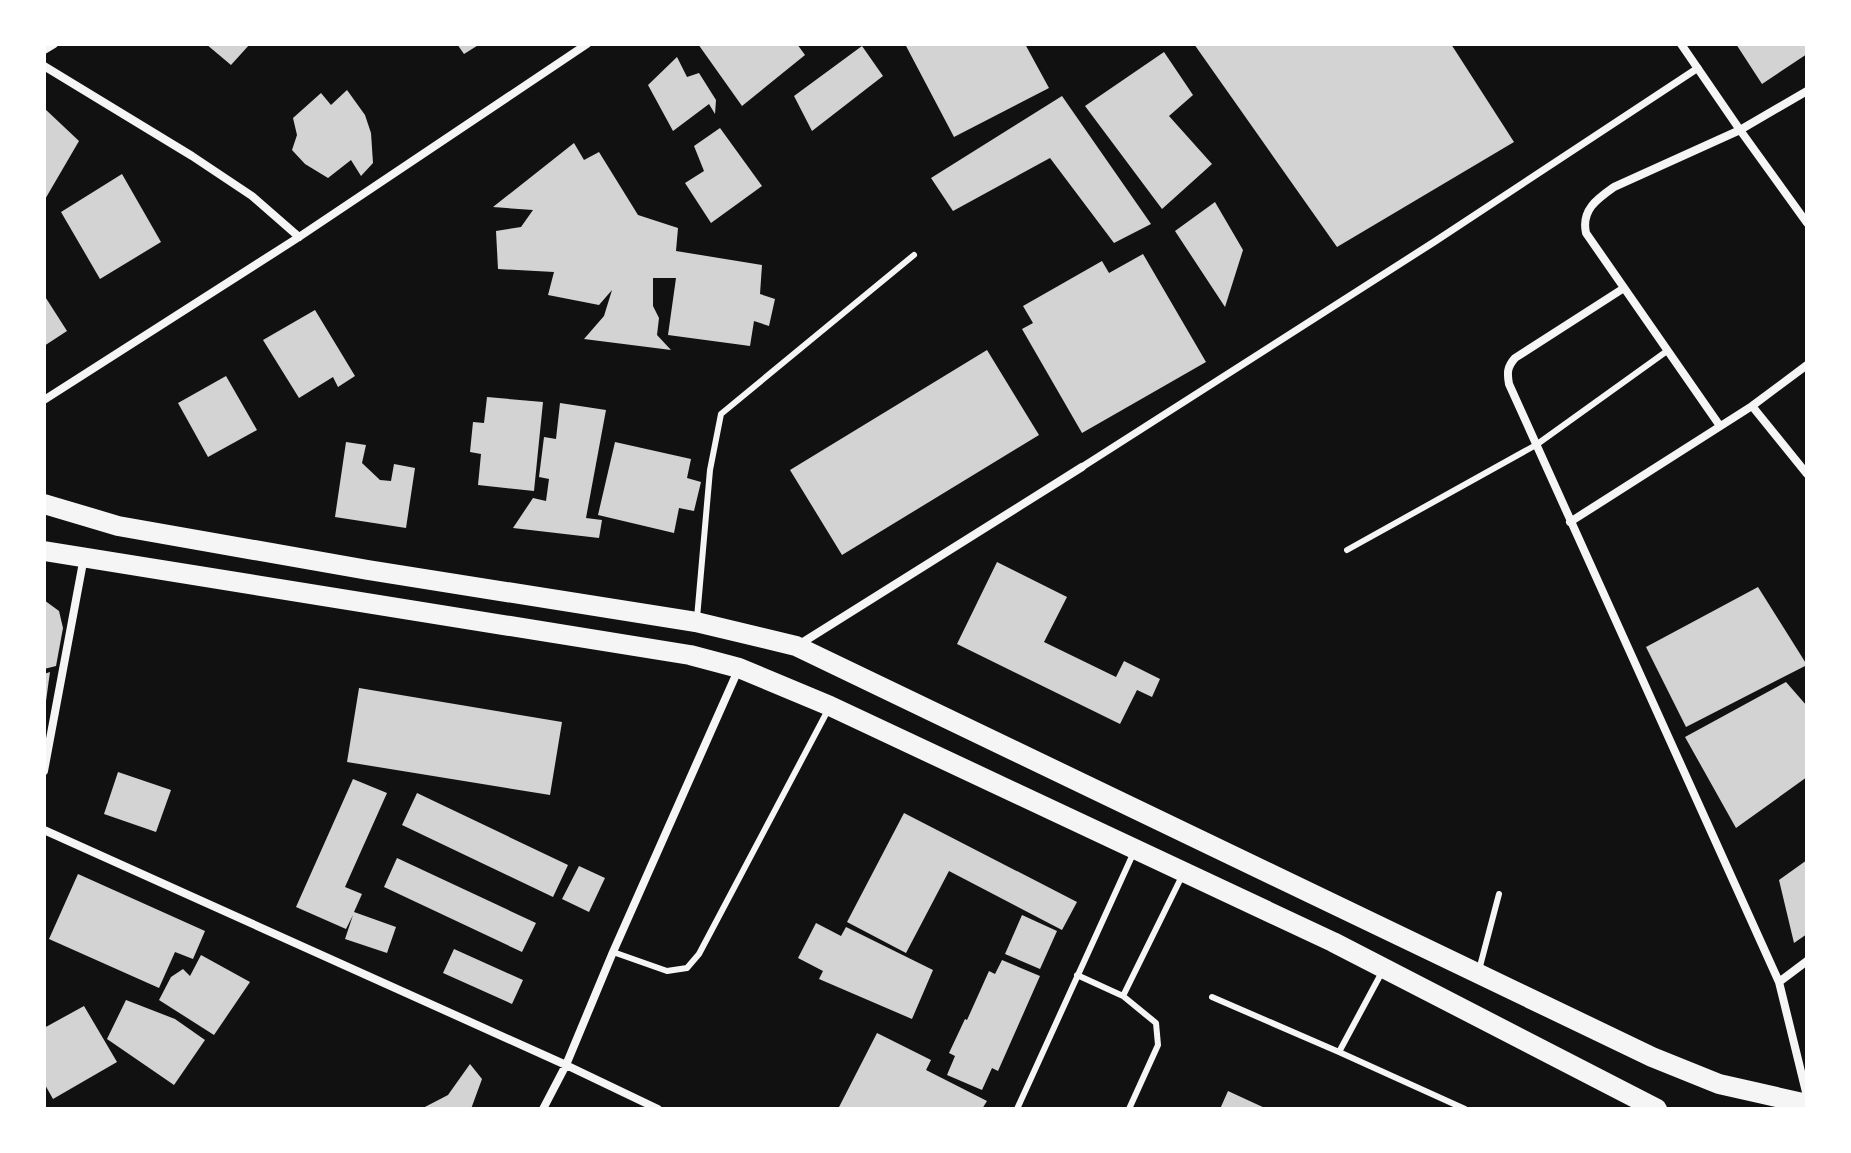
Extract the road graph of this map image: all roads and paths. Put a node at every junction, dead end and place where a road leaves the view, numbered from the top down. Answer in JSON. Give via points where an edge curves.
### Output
{"nodes":[{"id":1,"x":54,"y":44,"type":"edge"},
{"id":2,"x":587,"y":44,"type":"edge"},
{"id":3,"x":1681,"y":44,"type":"edge"},
{"id":4,"x":44,"y":50,"type":"edge"},
{"id":5,"x":44,"y":66,"type":"edge"},
{"id":6,"x":1698,"y":68,"type":"junction"},
{"id":7,"x":1807,"y":91,"type":"edge"},
{"id":8,"x":1740,"y":130,"type":"junction"},
{"id":9,"x":1807,"y":223,"type":"edge"},
{"id":10,"x":299,"y":237,"type":"junction"},
{"id":11,"x":914,"y":255,"type":"dead end"},
{"id":12,"x":1624,"y":288,"type":"junction"},
{"id":13,"x":1667,"y":351,"type":"junction"},
{"id":14,"x":1807,"y":365,"type":"edge"},
{"id":15,"x":44,"y":400,"type":"edge"},
{"id":16,"x":1752,"y":406,"type":"junction"},
{"id":17,"x":1720,"y":426,"type":"junction"},
{"id":18,"x":1536,"y":445,"type":"junction"},
{"id":19,"x":1082,"y":467,"type":"joint"},
{"id":20,"x":1807,"y":474,"type":"edge"},
{"id":21,"x":44,"y":504,"type":"edge"},
{"id":22,"x":1570,"y":522,"type":"junction"},
{"id":23,"x":1347,"y":550,"type":"dead end"},
{"id":24,"x":44,"y":551,"type":"edge"},
{"id":25,"x":85,"y":557,"type":"junction"},
{"id":26,"x":696,"y":622,"type":"junction"},
{"id":27,"x":796,"y":646,"type":"junction"},
{"id":28,"x":739,"y":668,"type":"junction"},
{"id":29,"x":830,"y":706,"type":"junction"},
{"id":30,"x":44,"y":771,"type":"edge"},
{"id":31,"x":44,"y":830,"type":"edge"},
{"id":32,"x":1135,"y":850,"type":"junction"},
{"id":33,"x":1184,"y":873,"type":"junction"},
{"id":34,"x":1499,"y":894,"type":"dead end"},
{"id":35,"x":1348,"y":912,"type":"junction"},
{"id":36,"x":1333,"y":942,"type":"junction"},
{"id":37,"x":613,"y":952,"type":"junction"},
{"id":38,"x":1807,"y":961,"type":"edge"},
{"id":39,"x":1383,"y":969,"type":"junction"},
{"id":40,"x":1478,"y":973,"type":"junction"},
{"id":41,"x":1077,"y":975,"type":"junction"},
{"id":42,"x":1779,"y":982,"type":"junction"},
{"id":43,"x":1123,"y":996,"type":"junction"},
{"id":44,"x":1212,"y":997,"type":"dead end"},
{"id":45,"x":1339,"y":1052,"type":"junction"},
{"id":46,"x":566,"y":1065,"type":"junction"},
{"id":47,"x":1807,"y":1096,"type":"edge"},
{"id":48,"x":1807,"y":1104,"type":"edge"},
{"id":49,"x":543,"y":1109,"type":"edge"},
{"id":50,"x":658,"y":1109,"type":"edge"},
{"id":51,"x":1017,"y":1109,"type":"edge"},
{"id":52,"x":1129,"y":1109,"type":"edge"},
{"id":53,"x":1465,"y":1109,"type":"edge"},
{"id":54,"x":1657,"y":1109,"type":"edge"}],
"edges":[{"from":1,"to":4,"type":"street"},
{"from":2,"to":10,"type":"street"},
{"from":3,"to":6,"type":"street"},
{"from":5,"to":10,"type":"street","via":[[252,196]]},
{"from":6,"to":8,"type":"street"},
{"from":6,"to":19,"type":"street"},
{"from":7,"to":8,"type":"street"},
{"from":8,"to":9,"type":"street"},
{"from":8,"to":12,"type":"street","via":[[1614,187],[1587,211],[1586,233]]},
{"from":10,"to":15,"type":"street"},
{"from":11,"to":26,"type":"lane","via":[[721,414],[710,470]]},
{"from":12,"to":13,"type":"street"},
{"from":12,"to":18,"type":"street","via":[[1509,364],[1509,384]]},
{"from":13,"to":17,"type":"street"},
{"from":13,"to":18,"type":"lane"},
{"from":14,"to":16,"type":"street"},
{"from":16,"to":17,"type":"street"},
{"from":16,"to":20,"type":"street"},
{"from":17,"to":22,"type":"street"},
{"from":18,"to":22,"type":"street"},
{"from":18,"to":23,"type":"lane"},
{"from":19,"to":27,"type":"street"},
{"from":21,"to":26,"type":"main road","via":[[118,526]]},
{"from":22,"to":42,"type":"street"},
{"from":24,"to":25,"type":"main road"},
{"from":25,"to":28,"type":"main road","via":[[690,655]]},
{"from":25,"to":30,"type":"street"},
{"from":26,"to":27,"type":"main road"},
{"from":27,"to":35,"type":"main road"},
{"from":28,"to":29,"type":"main road"},
{"from":28,"to":37,"type":"street"},
{"from":29,"to":32,"type":"main road"},
{"from":29,"to":37,"type":"lane","via":[[687,968],[667,971]]},
{"from":31,"to":46,"type":"street"},
{"from":32,"to":33,"type":"main road"},
{"from":32,"to":41,"type":"lane"},
{"from":33,"to":36,"type":"main road"},
{"from":33,"to":43,"type":"lane"},
{"from":34,"to":40,"type":"lane"},
{"from":35,"to":36,"type":"main road"},
{"from":35,"to":40,"type":"main road"},
{"from":36,"to":39,"type":"main road"},
{"from":37,"to":46,"type":"street"},
{"from":38,"to":42,"type":"street"},
{"from":39,"to":45,"type":"lane"},
{"from":39,"to":54,"type":"main road"},
{"from":40,"to":48,"type":"main road","via":[[1719,1084]]},
{"from":41,"to":43,"type":"lane"},
{"from":41,"to":51,"type":"lane"},
{"from":42,"to":47,"type":"street"},
{"from":43,"to":52,"type":"lane","via":[[1156,1023],[1158,1045]]},
{"from":44,"to":45,"type":"lane"},
{"from":45,"to":53,"type":"lane"},
{"from":46,"to":49,"type":"street"},
{"from":46,"to":50,"type":"street"}]}
